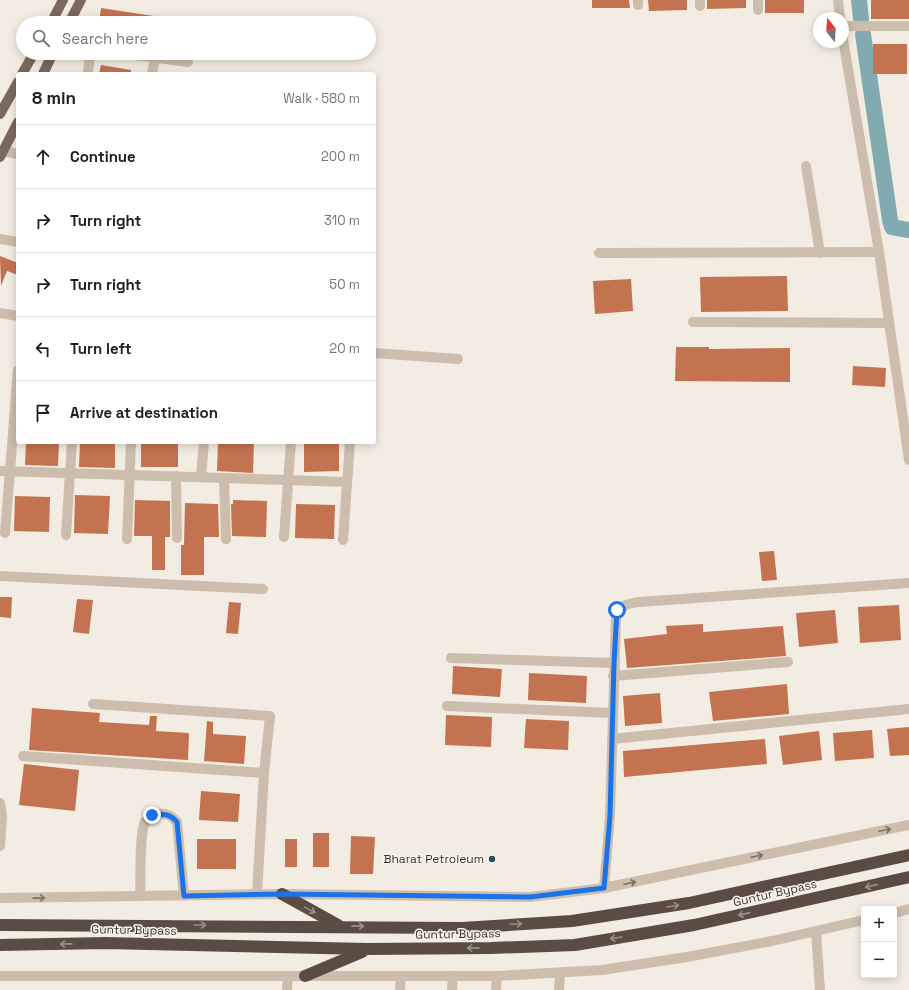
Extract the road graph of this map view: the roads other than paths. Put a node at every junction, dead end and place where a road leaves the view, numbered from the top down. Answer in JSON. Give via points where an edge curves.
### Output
{"nodes":[{"id":1,"x":64,"y":0,"type":"edge"},
{"id":2,"x":81,"y":0,"type":"edge"},
{"id":3,"x":838,"y":0,"type":"edge"},
{"id":4,"x":839,"y":12,"type":"edge"},
{"id":5,"x":55,"y":16,"type":"edge"},
{"id":6,"x":73,"y":16,"type":"edge"},
{"id":7,"x":849,"y":26,"type":"edge"},
{"id":8,"x":909,"y":26,"type":"edge"},
{"id":9,"x":844,"y":48,"type":"edge"},
{"id":10,"x":30,"y":60,"type":"edge"},
{"id":11,"x":49,"y":60,"type":"edge"},
{"id":12,"x":89,"y":60,"type":"edge"},
{"id":13,"x":155,"y":60,"type":"edge"},
{"id":14,"x":172,"y":60,"type":"edge"},
{"id":15,"x":188,"y":62,"type":"dead end"},
{"id":16,"x":23,"y":72,"type":"edge"},
{"id":17,"x":43,"y":72,"type":"edge"},
{"id":18,"x":88,"y":72,"type":"edge"},
{"id":19,"x":152,"y":72,"type":"edge"},
{"id":20,"x":16,"y":86,"type":"edge"},
{"id":21,"x":0,"y":114,"type":"edge"},
{"id":22,"x":16,"y":126,"type":"edge"},
{"id":23,"x":2,"y":154,"type":"edge"},
{"id":24,"x":16,"y":154,"type":"edge"},
{"id":25,"x":806,"y":166,"type":"dead end"},
{"id":26,"x":0,"y":239,"type":"edge"},
{"id":27,"x":16,"y":242,"type":"edge"},
{"id":28,"x":879,"y":252,"type":"junction"},
{"id":29,"x":599,"y":253,"type":"dead end"},
{"id":30,"x":820,"y":253,"type":"junction"},
{"id":31,"x":0,"y":313,"type":"edge"},
{"id":32,"x":16,"y":316,"type":"edge"},
{"id":33,"x":694,"y":322,"type":"dead end"},
{"id":34,"x":889,"y":323,"type":"junction"},
{"id":35,"x":376,"y":353,"type":"edge"},
{"id":36,"x":458,"y":359,"type":"dead end"},
{"id":37,"x":16,"y":386,"type":"edge"},
{"id":38,"x":72,"y":444,"type":"edge"},
{"id":39,"x":131,"y":444,"type":"edge"},
{"id":40,"x":204,"y":444,"type":"edge"},
{"id":41,"x":291,"y":444,"type":"edge"},
{"id":42,"x":350,"y":444,"type":"edge"},
{"id":43,"x":909,"y":460,"type":"edge"},
{"id":44,"x":5,"y":471,"type":"edge"},
{"id":45,"x":70,"y":473,"type":"junction"},
{"id":46,"x":130,"y":475,"type":"junction"},
{"id":47,"x":176,"y":476,"type":"junction"},
{"id":48,"x":201,"y":477,"type":"junction"},
{"id":49,"x":224,"y":478,"type":"junction"},
{"id":50,"x":288,"y":480,"type":"junction"},
{"id":51,"x":347,"y":482,"type":"junction"},
{"id":52,"x":5,"y":533,"type":"dead end"},
{"id":53,"x":66,"y":535,"type":"dead end"},
{"id":54,"x":284,"y":537,"type":"dead end"},
{"id":55,"x":177,"y":538,"type":"dead end"},
{"id":56,"x":226,"y":538,"type":"dead end"},
{"id":57,"x":127,"y":539,"type":"dead end"},
{"id":58,"x":343,"y":540,"type":"dead end"},
{"id":59,"x":0,"y":576,"type":"edge"},
{"id":60,"x":909,"y":582,"type":"edge"},
{"id":61,"x":262,"y":589,"type":"dead end"},
{"id":62,"x":451,"y":658,"type":"dead end"},
{"id":63,"x":788,"y":662,"type":"dead end"},
{"id":64,"x":614,"y":663,"type":"junction"},
{"id":65,"x":614,"y":676,"type":"junction"},
{"id":66,"x":93,"y":704,"type":"dead end"},
{"id":67,"x":447,"y":706,"type":"dead end"},
{"id":68,"x":909,"y":709,"type":"edge"},
{"id":69,"x":612,"y":713,"type":"junction"},
{"id":70,"x":612,"y":739,"type":"junction"},
{"id":71,"x":23,"y":756,"type":"dead end"},
{"id":72,"x":264,"y":773,"type":"junction"},
{"id":73,"x":0,"y":803,"type":"edge"},
{"id":74,"x":909,"y":825,"type":"edge"},
{"id":75,"x":0,"y":846,"type":"edge"},
{"id":76,"x":909,"y":855,"type":"edge"},
{"id":77,"x":909,"y":878,"type":"edge"},
{"id":78,"x":604,"y":888,"type":"junction"},
{"id":79,"x":257,"y":894,"type":"junction"},
{"id":80,"x":282,"y":894,"type":"junction"},
{"id":81,"x":140,"y":896,"type":"junction"},
{"id":82,"x":184,"y":896,"type":"junction"},
{"id":83,"x":0,"y":898,"type":"edge"},
{"id":84,"x":909,"y":909,"type":"edge"},
{"id":85,"x":897,"y":912,"type":"edge"},
{"id":86,"x":861,"y":921,"type":"edge"},
{"id":87,"x":0,"y":925,"type":"edge"},
{"id":88,"x":339,"y":926,"type":"junction"},
{"id":89,"x":816,"y":930,"type":"junction"},
{"id":90,"x":0,"y":945,"type":"edge"},
{"id":91,"x":367,"y":950,"type":"junction"},
{"id":92,"x":560,"y":973,"type":"junction"},
{"id":93,"x":0,"y":976,"type":"edge"},
{"id":94,"x":288,"y":976,"type":"junction"},
{"id":95,"x":305,"y":976,"type":"junction"},
{"id":96,"x":401,"y":976,"type":"junction"},
{"id":97,"x":453,"y":976,"type":"junction"},
{"id":98,"x":497,"y":976,"type":"junction"},
{"id":99,"x":287,"y":990,"type":"edge"},
{"id":100,"x":400,"y":990,"type":"edge"},
{"id":101,"x":452,"y":990,"type":"edge"},
{"id":102,"x":496,"y":990,"type":"edge"},
{"id":103,"x":559,"y":990,"type":"edge"},
{"id":104,"x":820,"y":990,"type":"edge"}],
"edges":[{"from":1,"to":5,"type":"main road"},
{"from":2,"to":6,"type":"main road"},
{"from":3,"to":4,"type":"street"},
{"from":7,"to":8,"type":"street"},
{"from":9,"to":28,"type":"street"},
{"from":10,"to":16,"type":"main road"},
{"from":11,"to":17,"type":"main road"},
{"from":12,"to":18,"type":"street"},
{"from":13,"to":19,"type":"street"},
{"from":14,"to":15,"type":"street"},
{"from":20,"to":21,"type":"main road"},
{"from":22,"to":23,"type":"main road"},
{"from":23,"to":24,"type":"street"},
{"from":25,"to":30,"type":"street"},
{"from":26,"to":27,"type":"street"},
{"from":28,"to":30,"type":"street"},
{"from":28,"to":34,"type":"street"},
{"from":29,"to":30,"type":"street"},
{"from":31,"to":32,"type":"street"},
{"from":33,"to":34,"type":"street"},
{"from":34,"to":43,"type":"street"},
{"from":35,"to":36,"type":"street"},
{"from":37,"to":44,"type":"street"},
{"from":38,"to":45,"type":"street"},
{"from":39,"to":46,"type":"street"},
{"from":40,"to":48,"type":"street"},
{"from":41,"to":50,"type":"street"},
{"from":42,"to":51,"type":"street"},
{"from":44,"to":45,"type":"street"},
{"from":44,"to":52,"type":"street"},
{"from":45,"to":46,"type":"street"},
{"from":45,"to":53,"type":"street"},
{"from":46,"to":47,"type":"street"},
{"from":46,"to":57,"type":"street"},
{"from":47,"to":48,"type":"street"},
{"from":47,"to":55,"type":"street"},
{"from":48,"to":49,"type":"street"},
{"from":49,"to":50,"type":"street"},
{"from":49,"to":56,"type":"street"},
{"from":50,"to":51,"type":"street"},
{"from":50,"to":54,"type":"street"},
{"from":51,"to":58,"type":"street"},
{"from":59,"to":61,"type":"street"},
{"from":60,"to":64,"type":"street","via":[[628,603],[617,610]]},
{"from":62,"to":64,"type":"street"},
{"from":63,"to":65,"type":"street"},
{"from":64,"to":65,"type":"street"},
{"from":65,"to":69,"type":"street"},
{"from":66,"to":72,"type":"street","via":[[270,716]]},
{"from":67,"to":69,"type":"street"},
{"from":68,"to":70,"type":"street"},
{"from":69,"to":70,"type":"street"},
{"from":70,"to":78,"type":"street","via":[[610,816]]},
{"from":71,"to":72,"type":"street"},
{"from":72,"to":79,"type":"street"},
{"from":73,"to":75,"type":"street"},
{"from":78,"to":74,"type":"street","one_way":true},
{"from":88,"to":76,"type":"highway","name":"Guntur Bypass","one_way":true,"via":[[462,928],[572,921],[689,903]]},
{"from":77,"to":91,"type":"highway","name":"Guntur Bypass","one_way":true,"via":[[694,925],[575,945]]},
{"from":78,"to":80,"type":"street","via":[[530,897]]},
{"from":79,"to":80,"type":"street"},
{"from":79,"to":82,"type":"street"},
{"from":80,"to":88,"type":"highway","one_way":true},
{"from":81,"to":82,"type":"street"},
{"from":81,"to":82,"type":"street","via":[[142,832],[145,821],[152,815],[162,814],[172,816],[177,822]]},
{"from":83,"to":81,"type":"street","one_way":true},
{"from":84,"to":85,"type":"street"},
{"from":86,"to":89,"type":"street"},
{"from":87,"to":88,"type":"highway","name":"Guntur Bypass","one_way":true},
{"from":89,"to":92,"type":"street","via":[[687,957],[602,970]]},
{"from":89,"to":104,"type":"street"},
{"from":91,"to":90,"type":"highway","name":"Guntur Bypass","one_way":true,"via":[[105,943]]},
{"from":91,"to":95,"type":"highway"},
{"from":92,"to":98,"type":"street"},
{"from":92,"to":103,"type":"street"},
{"from":93,"to":94,"type":"street"},
{"from":94,"to":95,"type":"street"},
{"from":94,"to":99,"type":"street"},
{"from":95,"to":96,"type":"street"},
{"from":96,"to":97,"type":"street"},
{"from":96,"to":100,"type":"street"},
{"from":97,"to":98,"type":"street"},
{"from":97,"to":101,"type":"street"},
{"from":98,"to":102,"type":"street"}]}
